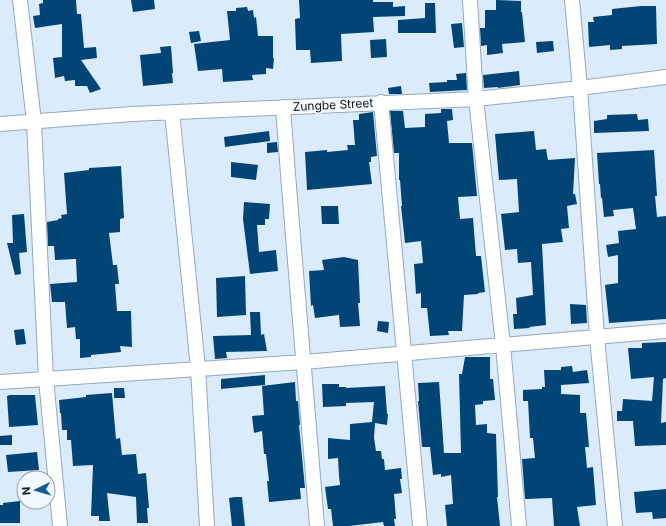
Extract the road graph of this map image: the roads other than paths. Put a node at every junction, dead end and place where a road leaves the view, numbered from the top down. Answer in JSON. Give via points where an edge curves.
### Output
{"nodes":[{"id":1,"x":20,"y":0,"type":"edge"},
{"id":2,"x":470,"y":0,"type":"edge"},
{"id":3,"x":572,"y":0,"type":"edge"},
{"id":4,"x":666,"y":77,"type":"edge"},
{"id":5,"x":580,"y":88,"type":"junction"},
{"id":6,"x":476,"y":99,"type":"junction"},
{"id":7,"x":381,"y":102,"type":"junction"},
{"id":8,"x":283,"y":107,"type":"junction"},
{"id":9,"x":172,"y":112,"type":"junction"},
{"id":10,"x":34,"y":122,"type":"junction"},
{"id":11,"x":0,"y":124,"type":"edge"},
{"id":12,"x":666,"y":331,"type":"edge"},
{"id":13,"x":597,"y":337,"type":"junction"},
{"id":14,"x":502,"y":345,"type":"junction"},
{"id":15,"x":404,"y":354,"type":"junction"},
{"id":16,"x":304,"y":362,"type":"junction"},
{"id":17,"x":198,"y":368,"type":"junction"},
{"id":18,"x":46,"y":379,"type":"junction"},
{"id":19,"x":0,"y":382,"type":"edge"},
{"id":20,"x":60,"y":526,"type":"edge"},
{"id":21,"x":207,"y":526,"type":"edge"},
{"id":22,"x":317,"y":526,"type":"edge"},
{"id":23,"x":420,"y":526,"type":"edge"},
{"id":24,"x":519,"y":526,"type":"edge"},
{"id":25,"x":615,"y":526,"type":"edge"}],
"edges":[{"from":1,"to":10,"type":"street"},
{"from":2,"to":6,"type":"street"},
{"from":3,"to":5,"type":"street"},
{"from":4,"to":5,"type":"street","name":"Zungbe Street"},
{"from":5,"to":6,"type":"street","name":"Zungbe Street"},
{"from":5,"to":13,"type":"street"},
{"from":6,"to":7,"type":"street","name":"Zungbe Street"},
{"from":6,"to":14,"type":"street"},
{"from":7,"to":8,"type":"street","name":"Zungbe Street"},
{"from":7,"to":15,"type":"street"},
{"from":8,"to":9,"type":"street","name":"Zungbe Street"},
{"from":8,"to":16,"type":"street"},
{"from":9,"to":10,"type":"street","name":"Zungbe Street"},
{"from":9,"to":17,"type":"street"},
{"from":10,"to":11,"type":"street","name":"Zungbe Street"},
{"from":10,"to":18,"type":"street"},
{"from":12,"to":13,"type":"street"},
{"from":13,"to":14,"type":"street"},
{"from":13,"to":25,"type":"street"},
{"from":14,"to":15,"type":"street"},
{"from":14,"to":24,"type":"street"},
{"from":15,"to":16,"type":"street"},
{"from":15,"to":23,"type":"street"},
{"from":16,"to":17,"type":"street"},
{"from":16,"to":22,"type":"street"},
{"from":17,"to":18,"type":"street"},
{"from":17,"to":21,"type":"street"},
{"from":18,"to":19,"type":"street"},
{"from":18,"to":20,"type":"street"}]}
